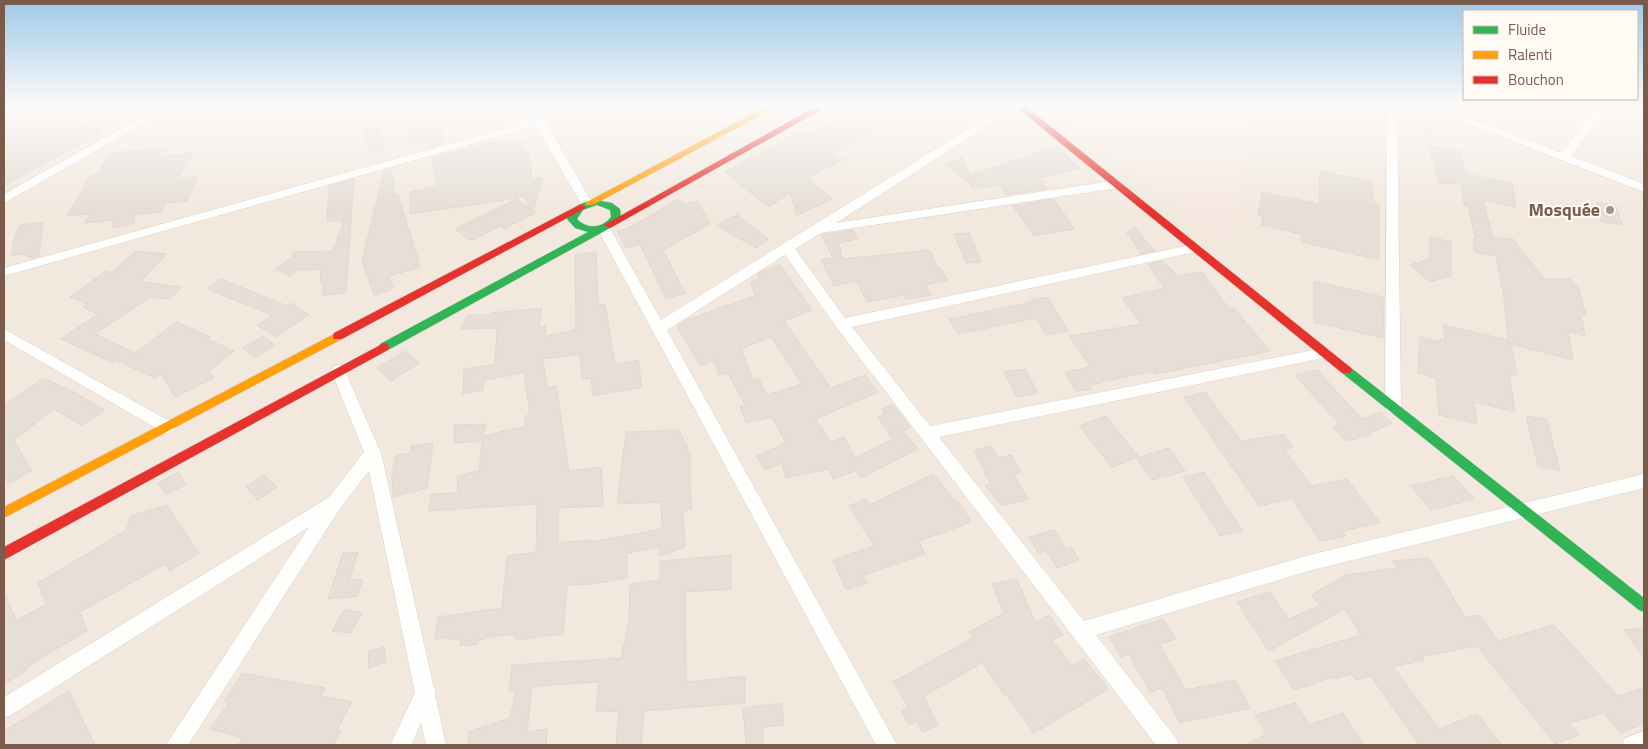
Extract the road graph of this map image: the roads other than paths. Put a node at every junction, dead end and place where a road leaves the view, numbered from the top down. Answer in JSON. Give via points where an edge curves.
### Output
{"nodes":[{"id":1,"x":108,"y":141,"type":"edge"},
{"id":2,"x":470,"y":141,"type":"edge"},
{"id":3,"x":545,"y":141,"type":"edge"},
{"id":4,"x":708,"y":141,"type":"edge"},
{"id":5,"x":761,"y":141,"type":"edge"},
{"id":6,"x":957,"y":141,"type":"edge"},
{"id":7,"x":1063,"y":141,"type":"edge"},
{"id":8,"x":1392,"y":141,"type":"edge"},
{"id":9,"x":1519,"y":141,"type":"edge"},
{"id":10,"x":1576,"y":141,"type":"edge"},
{"id":11,"x":1564,"y":158,"type":"junction"},
{"id":12,"x":1117,"y":184,"type":"junction"},
{"id":13,"x":1644,"y":188,"type":"edge"},
{"id":14,"x":4,"y":200,"type":"edge"},
{"id":15,"x":584,"y":206,"type":"junction"},
{"id":16,"x":606,"y":226,"type":"junction"},
{"id":17,"x":815,"y":230,"type":"junction"},
{"id":18,"x":787,"y":248,"type":"junction"},
{"id":19,"x":1195,"y":248,"type":"junction"},
{"id":20,"x":4,"y":272,"type":"edge"},
{"id":21,"x":842,"y":324,"type":"junction"},
{"id":22,"x":658,"y":329,"type":"junction"},
{"id":23,"x":4,"y":334,"type":"edge"},
{"id":24,"x":1324,"y":353,"type":"junction"},
{"id":25,"x":338,"y":371,"type":"junction"},
{"id":26,"x":1393,"y":408,"type":"junction"},
{"id":27,"x":167,"y":427,"type":"junction"},
{"id":28,"x":926,"y":433,"type":"junction"},
{"id":29,"x":373,"y":453,"type":"junction"},
{"id":30,"x":1644,"y":482,"type":"edge"},
{"id":31,"x":335,"y":502,"type":"junction"},
{"id":32,"x":1525,"y":511,"type":"junction"},
{"id":33,"x":4,"y":513,"type":"edge"},
{"id":34,"x":4,"y":554,"type":"edge"},
{"id":35,"x":1644,"y":606,"type":"edge"},
{"id":36,"x":1081,"y":631,"type":"junction"},
{"id":37,"x":426,"y":690,"type":"junction"},
{"id":38,"x":4,"y":708,"type":"edge"},
{"id":39,"x":1644,"y":741,"type":"edge"},
{"id":40,"x":176,"y":745,"type":"edge"},
{"id":41,"x":400,"y":745,"type":"edge"},
{"id":42,"x":436,"y":745,"type":"edge"},
{"id":43,"x":888,"y":745,"type":"edge"},
{"id":44,"x":1169,"y":745,"type":"edge"},
{"id":45,"x":1632,"y":745,"type":"edge"}],
"edges":[{"from":1,"to":14,"type":"street"},
{"from":2,"to":20,"type":"street"},
{"from":3,"to":15,"type":"street"},
{"from":4,"to":15,"type":"street"},
{"from":5,"to":16,"type":"street"},
{"from":6,"to":17,"type":"street"},
{"from":7,"to":12,"type":"street"},
{"from":8,"to":26,"type":"street"},
{"from":9,"to":11,"type":"street"},
{"from":10,"to":11,"type":"street"},
{"from":11,"to":13,"type":"street"},
{"from":12,"to":17,"type":"street"},
{"from":12,"to":19,"type":"street"},
{"from":15,"to":16,"type":"street","via":[[600,203],[612,206],[616,217]]},
{"from":15,"to":16,"type":"street","via":[[572,219],[577,226],[589,230]]},
{"from":15,"to":27,"type":"street"},
{"from":16,"to":22,"type":"street"},
{"from":16,"to":25,"type":"street"},
{"from":17,"to":18,"type":"street"},
{"from":18,"to":21,"type":"street"},
{"from":18,"to":22,"type":"street"},
{"from":19,"to":21,"type":"street"},
{"from":19,"to":24,"type":"street"},
{"from":21,"to":28,"type":"street"},
{"from":22,"to":43,"type":"street"},
{"from":23,"to":27,"type":"street"},
{"from":24,"to":26,"type":"street"},
{"from":24,"to":28,"type":"street"},
{"from":25,"to":29,"type":"street"},
{"from":25,"to":34,"type":"street"},
{"from":26,"to":32,"type":"street"},
{"from":27,"to":33,"type":"street"},
{"from":28,"to":36,"type":"street"},
{"from":29,"to":31,"type":"street"},
{"from":29,"to":37,"type":"street"},
{"from":30,"to":32,"type":"street"},
{"from":31,"to":38,"type":"street"},
{"from":31,"to":40,"type":"street"},
{"from":32,"to":35,"type":"street"},
{"from":32,"to":36,"type":"street","via":[[1308,563]]},
{"from":36,"to":44,"type":"street"},
{"from":37,"to":41,"type":"street"},
{"from":37,"to":42,"type":"street"},
{"from":39,"to":45,"type":"street"}]}
